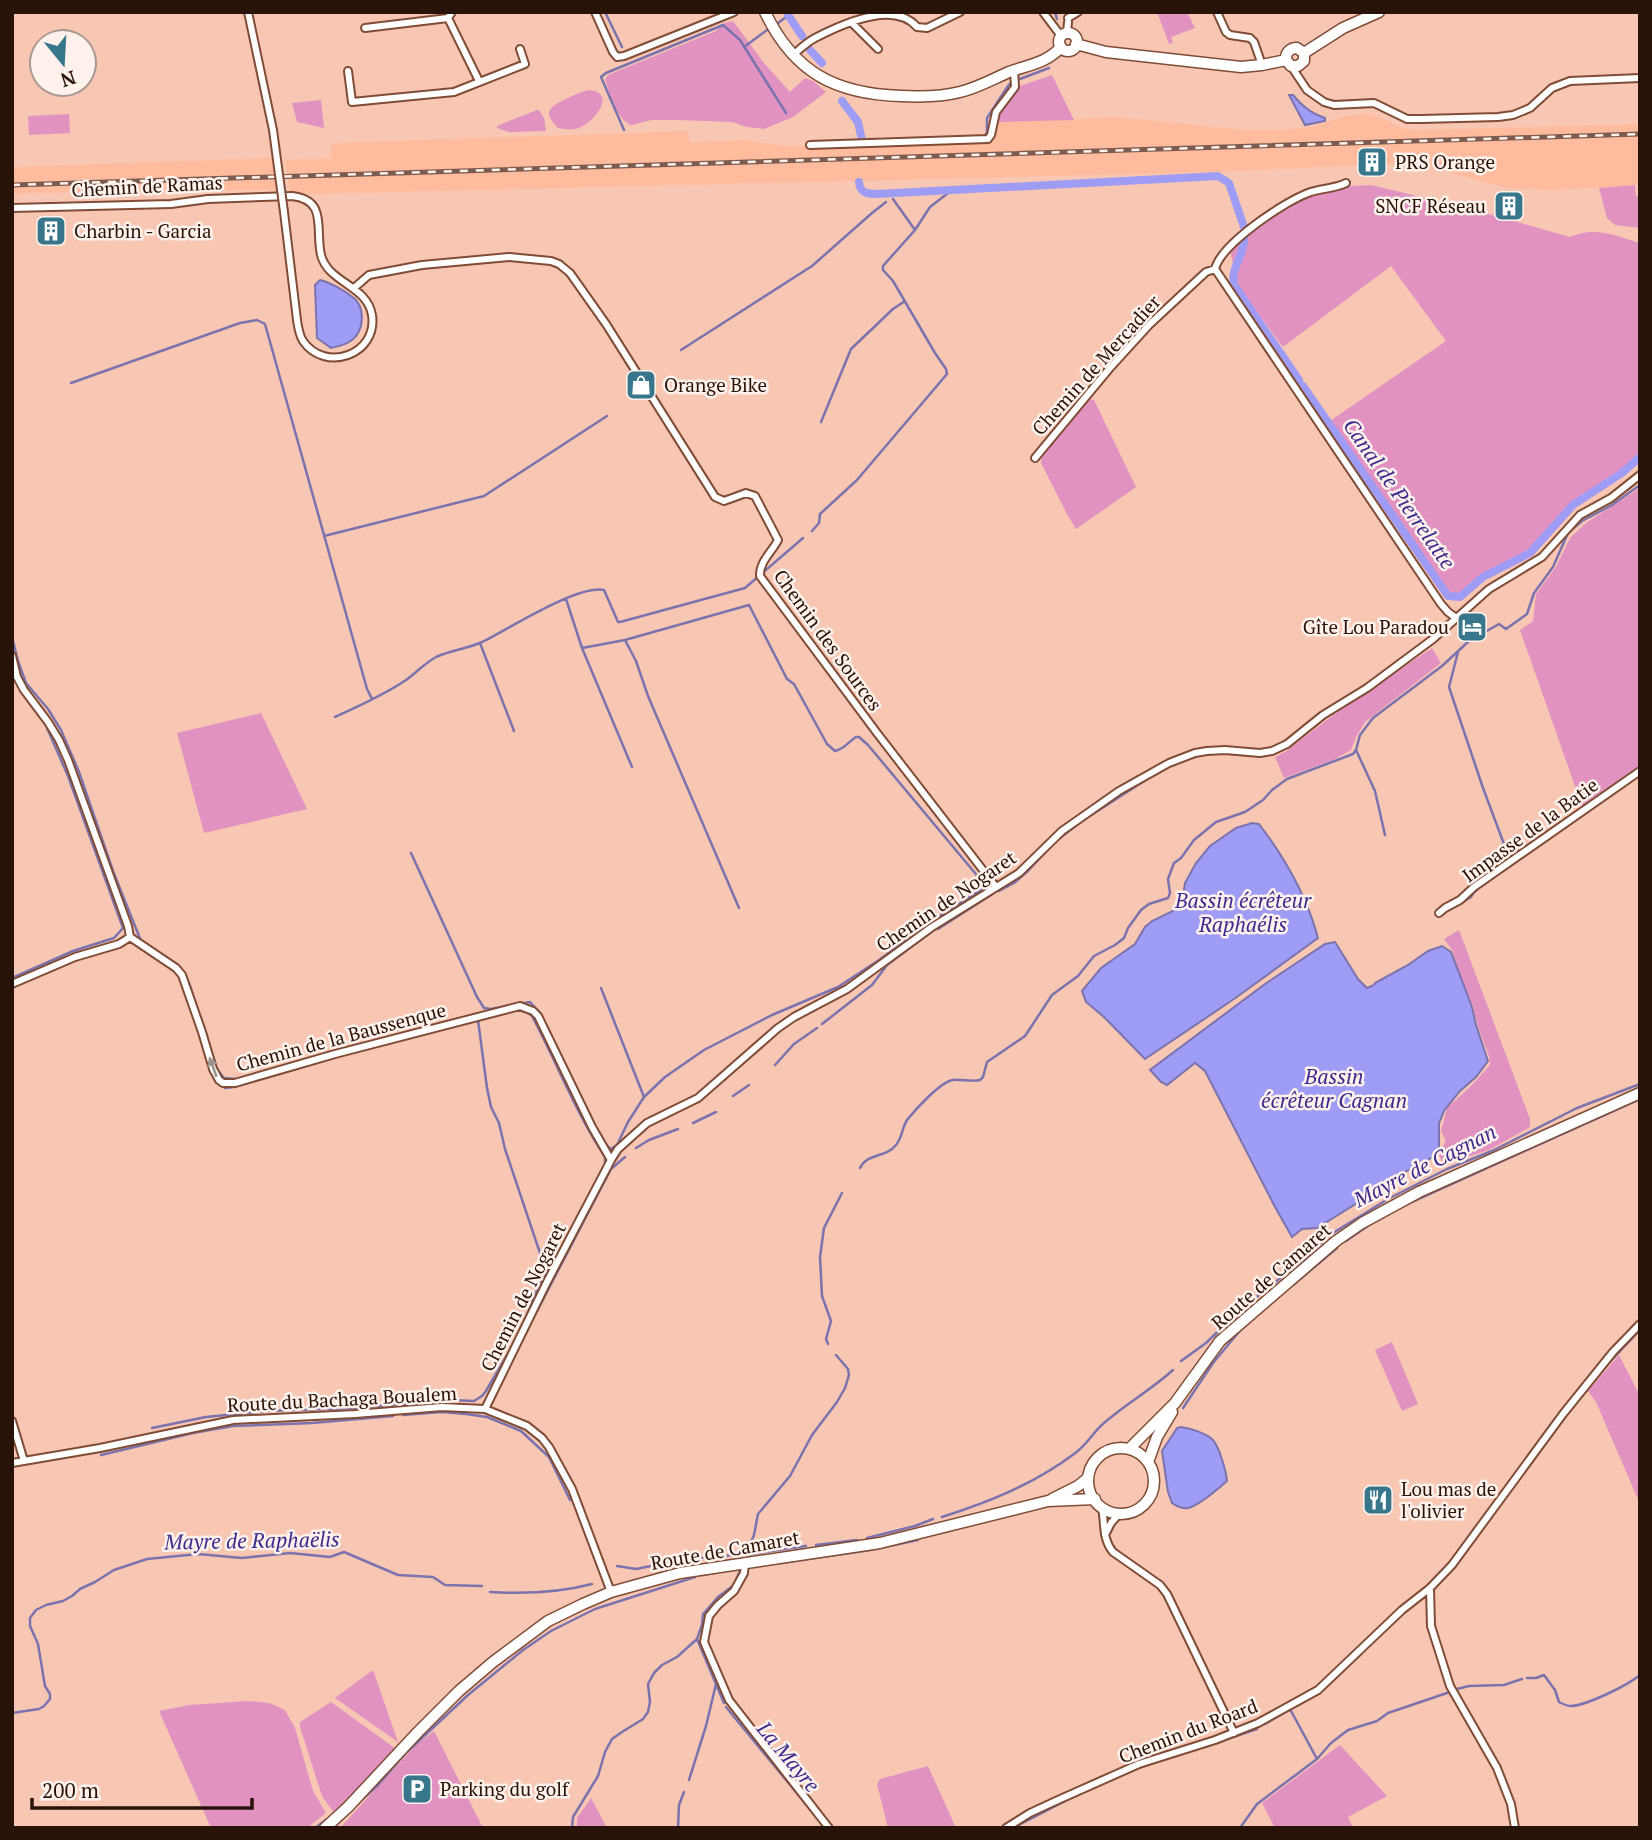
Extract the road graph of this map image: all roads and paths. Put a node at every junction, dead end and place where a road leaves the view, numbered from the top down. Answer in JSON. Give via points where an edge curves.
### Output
{"nodes":[{"id":1,"x":248,"y":12,"type":"edge"},
{"id":2,"x":595,"y":12,"type":"edge"},
{"id":3,"x":710,"y":12,"type":"edge"},
{"id":4,"x":734,"y":12,"type":"edge"},
{"id":5,"x":765,"y":12,"type":"edge"},
{"id":6,"x":960,"y":12,"type":"edge"},
{"id":7,"x":1042,"y":12,"type":"edge"},
{"id":8,"x":1078,"y":12,"type":"edge"},
{"id":9,"x":1217,"y":12,"type":"edge"},
{"id":10,"x":1379,"y":12,"type":"edge"},
{"id":11,"x":450,"y":15,"type":"edge"},
{"id":12,"x":713,"y":21,"type":"junction"},
{"id":13,"x":851,"y":22,"type":"junction"},
{"id":14,"x":1066,"y":27,"type":"junction"},
{"id":15,"x":365,"y":28,"type":"dead end"},
{"id":16,"x":1076,"y":44,"type":"junction"},
{"id":17,"x":1061,"y":47,"type":"junction"},
{"id":18,"x":520,"y":49,"type":"dead end"},
{"id":19,"x":878,"y":49,"type":"dead end"},
{"id":20,"x":793,"y":55,"type":"junction"},
{"id":21,"x":1303,"y":58,"type":"junction"},
{"id":22,"x":1288,"y":63,"type":"junction"},
{"id":23,"x":1262,"y":65,"type":"junction"},
{"id":24,"x":348,"y":71,"type":"dead end"},
{"id":25,"x":1014,"y":71,"type":"junction"},
{"id":26,"x":1640,"y":78,"type":"edge"},
{"id":27,"x":479,"y":81,"type":"junction"},
{"id":28,"x":1301,"y":81,"type":"junction"},
{"id":29,"x":810,"y":145,"type":"dead end"},
{"id":30,"x":1346,"y":183,"type":"dead end"},
{"id":31,"x":12,"y":208,"type":"edge"},
{"id":32,"x":1215,"y":269,"type":"junction"},
{"id":33,"x":354,"y":288,"type":"junction"},
{"id":34,"x":1035,"y":458,"type":"dead end"},
{"id":35,"x":1640,"y":475,"type":"edge"},
{"id":36,"x":1456,"y":618,"type":"junction"},
{"id":37,"x":12,"y":656,"type":"edge"},
{"id":38,"x":1640,"y":771,"type":"edge"},
{"id":39,"x":996,"y":887,"type":"junction"},
{"id":40,"x":1439,"y":913,"type":"dead end"},
{"id":41,"x":130,"y":937,"type":"junction"},
{"id":42,"x":12,"y":984,"type":"edge"},
{"id":43,"x":1640,"y":1093,"type":"edge"},
{"id":44,"x":611,"y":1160,"type":"junction"},
{"id":45,"x":1640,"y":1324,"type":"edge"},
{"id":46,"x":1175,"y":1404,"type":"junction"},
{"id":47,"x":485,"y":1409,"type":"junction"},
{"id":48,"x":12,"y":1421,"type":"edge"},
{"id":49,"x":1129,"y":1449,"type":"junction"},
{"id":50,"x":24,"y":1461,"type":"junction"},
{"id":51,"x":1148,"y":1462,"type":"junction"},
{"id":52,"x":12,"y":1464,"type":"edge"},
{"id":53,"x":1088,"y":1478,"type":"junction"},
{"id":54,"x":1095,"y":1499,"type":"junction"},
{"id":55,"x":1048,"y":1502,"type":"junction"},
{"id":56,"x":1102,"y":1507,"type":"junction"},
{"id":57,"x":1120,"y":1513,"type":"junction"},
{"id":58,"x":1105,"y":1537,"type":"junction"},
{"id":59,"x":736,"y":1563,"type":"junction"},
{"id":60,"x":1430,"y":1588,"type":"junction"},
{"id":61,"x":611,"y":1592,"type":"junction"},
{"id":62,"x":1234,"y":1733,"type":"junction"},
{"id":63,"x":325,"y":1828,"type":"edge"},
{"id":64,"x":829,"y":1828,"type":"edge"},
{"id":65,"x":1006,"y":1828,"type":"edge"},
{"id":66,"x":1515,"y":1828,"type":"edge"}],
"edges":[{"from":1,"to":33,"type":"street","name":"Chemin de Ramas","bridge":true,"via":[[273,130],[300,335],[320,355],[352,355],[369,337],[369,304]]},
{"from":2,"to":12,"type":"street","via":[[617,57]]},
{"from":3,"to":12,"type":"street"},
{"from":4,"to":12,"type":"street"},
{"from":5,"to":20,"type":"main road"},
{"from":6,"to":13,"type":"street","via":[[928,27],[917,27],[911,20],[887,13]]},
{"from":7,"to":14,"type":"street"},
{"from":8,"to":14,"type":"street"},
{"from":9,"to":23,"type":"street","via":[[1230,36],[1254,42]]},
{"from":10,"to":21,"type":"main road","via":[[1343,28]]},
{"from":11,"to":15,"type":"street"},
{"from":11,"to":27,"type":"street"},
{"from":13,"to":19,"type":"street"},
{"from":13,"to":20,"type":"street","via":[[813,39]]},
{"from":14,"to":16,"type":"main road"},
{"from":14,"to":17,"type":"main road"},
{"from":16,"to":17,"type":"main road","via":[[1070,50]]},
{"from":16,"to":23,"type":"main road","via":[[1097,51]]},
{"from":17,"to":25,"type":"main road","via":[[1047,60]]},
{"from":18,"to":27,"type":"street","via":[[525,64]]},
{"from":20,"to":25,"type":"main road","via":[[827,81],[879,95],[951,94]]},
{"from":21,"to":22,"type":"main road","via":[[1298,66]]},
{"from":21,"to":22,"type":"main road","via":[[1299,48],[1291,49],[1286,54]]},
{"from":21,"to":28,"type":"street"},
{"from":22,"to":23,"type":"main road"},
{"from":22,"to":28,"type":"street"},
{"from":24,"to":27,"type":"street","via":[[352,102],[454,92]]},
{"from":25,"to":29,"type":"street","via":[[1015,87],[996,112],[988,139]]},
{"from":26,"to":28,"type":"street","via":[[1570,81],[1513,115],[1422,120],[1407,119],[1374,103],[1324,102]]},
{"from":30,"to":32,"type":"street","name":"Chemin de Mercadier","via":[[1308,193],[1276,209],[1225,252]]},
{"from":31,"to":33,"type":"street","name":"Chemin de Ramas","via":[[303,197],[315,208],[320,253],[328,270]]},
{"from":32,"to":34,"type":"street","name":"Chemin de Mercadier","via":[[1206,272],[1150,324]]},
{"from":32,"to":36,"type":"street","via":[[1441,604]]},
{"from":33,"to":39,"type":"street","name":"Chemin des Sources","via":[[369,275],[422,265],[509,257],[551,261],[564,267],[606,324],[715,497],[724,501],[746,493],[755,496],[778,540],[762,563],[760,576]]},
{"from":35,"to":36,"type":"street","name":"Chemin de Nogaret","via":[[1580,515],[1542,557],[1489,589]]},
{"from":36,"to":39,"type":"street","name":"Chemin de Nogaret","via":[[1287,744],[1260,754],[1206,751],[1169,763],[1084,814],[1019,873]]},
{"from":37,"to":41,"type":"street","via":[[23,690],[64,750]]},
{"from":38,"to":40,"type":"street","name":"Impasse de la Batie"},
{"from":39,"to":44,"type":"street","name":"Chemin de Nogaret","via":[[846,989],[778,1028],[698,1098],[637,1130]]},
{"from":41,"to":42,"type":"street"},
{"from":44,"to":41,"type":"street","name":"Chemin de la Baussenque","one_way":true,"via":[[533,1010],[520,1006],[222,1083],[212,1069],[182,975]]},
{"from":43,"to":46,"type":"main road","name":"Route de Camaret","via":[[1441,1182],[1362,1223],[1220,1341]]},
{"from":44,"to":47,"type":"street","name":"Chemin de Nogaret"},
{"from":45,"to":60,"type":"street","name":"Chemin du Roard","via":[[1563,1414],[1452,1565]]},
{"from":46,"to":49,"type":"main road","name":"Route de Camaret"},
{"from":46,"to":51,"type":"main road","name":"Route de Camaret"},
{"from":47,"to":50,"type":"street","name":"Route du Bachaga Boualem","via":[[442,1407],[233,1420]]},
{"from":47,"to":61,"type":"street","name":"Route du Bachaga Boualem","via":[[527,1426],[549,1447],[572,1489]]},
{"from":48,"to":50,"type":"street"},
{"from":49,"to":51,"type":"main road"},
{"from":49,"to":53,"type":"main road","name":"Route de Camaret","via":[[1110,1450],[1098,1457]]},
{"from":50,"to":52,"type":"street","name":"Route du Bachaga Boualem"},
{"from":51,"to":57,"type":"main road","name":"Route de Camaret","via":[[1153,1478],[1151,1495],[1139,1508]]},
{"from":53,"to":54,"type":"main road"},
{"from":53,"to":55,"type":"main road","name":"Route de Camaret"},
{"from":54,"to":55,"type":"main road","name":"Route de Camaret"},
{"from":54,"to":56,"type":"main road"},
{"from":55,"to":59,"type":"main road","name":"Route de Camaret","via":[[891,1541]]},
{"from":56,"to":57,"type":"main road"},
{"from":56,"to":58,"type":"street"},
{"from":57,"to":58,"type":"street"},
{"from":58,"to":62,"type":"street","via":[[1113,1552],[1167,1594]]},
{"from":59,"to":61,"type":"main road","name":"Route de Camaret"},
{"from":59,"to":64,"type":"street","via":[[744,1573],[734,1591],[709,1616],[704,1642],[729,1700]]},
{"from":60,"to":62,"type":"street","name":"Chemin du Roard","via":[[1318,1690]]},
{"from":60,"to":66,"type":"street","via":[[1431,1626],[1450,1686],[1506,1787]]},
{"from":61,"to":63,"type":"main road","name":"Route de Camaret","via":[[548,1621],[493,1662]]},
{"from":62,"to":65,"type":"street","name":"Chemin du Roard","via":[[1139,1764]]}]}
